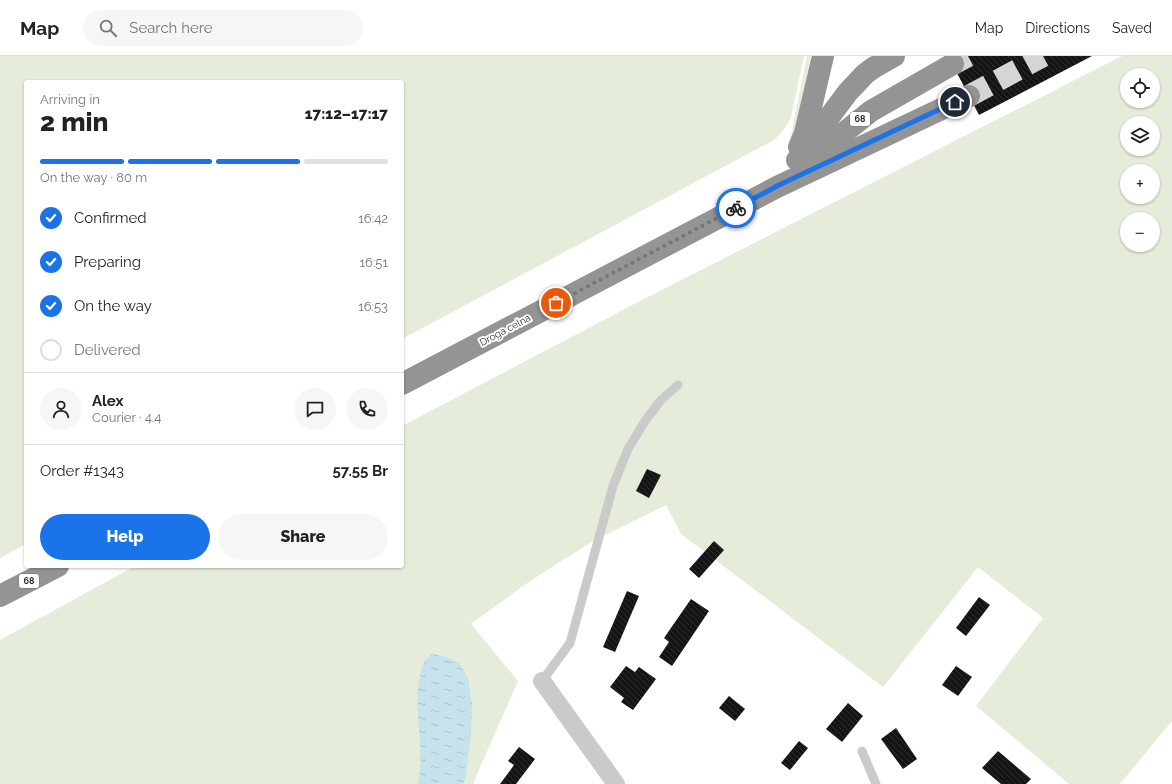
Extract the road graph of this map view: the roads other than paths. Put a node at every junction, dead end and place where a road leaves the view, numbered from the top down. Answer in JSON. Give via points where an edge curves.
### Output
{"nodes":[{"id":1,"x":823,"y":56,"type":"edge"},
{"id":2,"x":894,"y":56,"type":"edge"},
{"id":3,"x":953,"y":64,"type":"tunnel mouth"},
{"id":4,"x":969,"y":96,"type":"tunnel mouth"},
{"id":5,"x":777,"y":186,"type":"junction"},
{"id":6,"x":404,"y":383,"type":"edge"},
{"id":7,"x":678,"y":385,"type":"dead end"},
{"id":8,"x":54,"y":568,"type":"edge"},
{"id":9,"x":0,"y":596,"type":"edge"},
{"id":10,"x":542,"y":681,"type":"joint"},
{"id":11,"x":862,"y":750,"type":"dead end"},
{"id":12,"x":616,"y":784,"type":"edge"},
{"id":13,"x":876,"y":784,"type":"edge"}],
"edges":[{"from":1,"to":5,"type":"highway","via":[[805,133]]},
{"from":2,"to":5,"type":"highway","number":"68","via":[[865,74],[848,92]]},
{"from":3,"to":5,"type":"highway","number":"68","via":[[871,110]]},
{"from":4,"to":5,"type":"highway","number":"68"},
{"from":5,"to":6,"type":"highway","name":"Droga celna","number":"68"},
{"from":7,"to":10,"type":"lane","via":[[661,400],[628,449],[613,486],[570,643]]},
{"from":8,"to":9,"type":"highway","number":"68"},
{"from":10,"to":12,"type":"street"},
{"from":11,"to":13,"type":"lane"}]}
